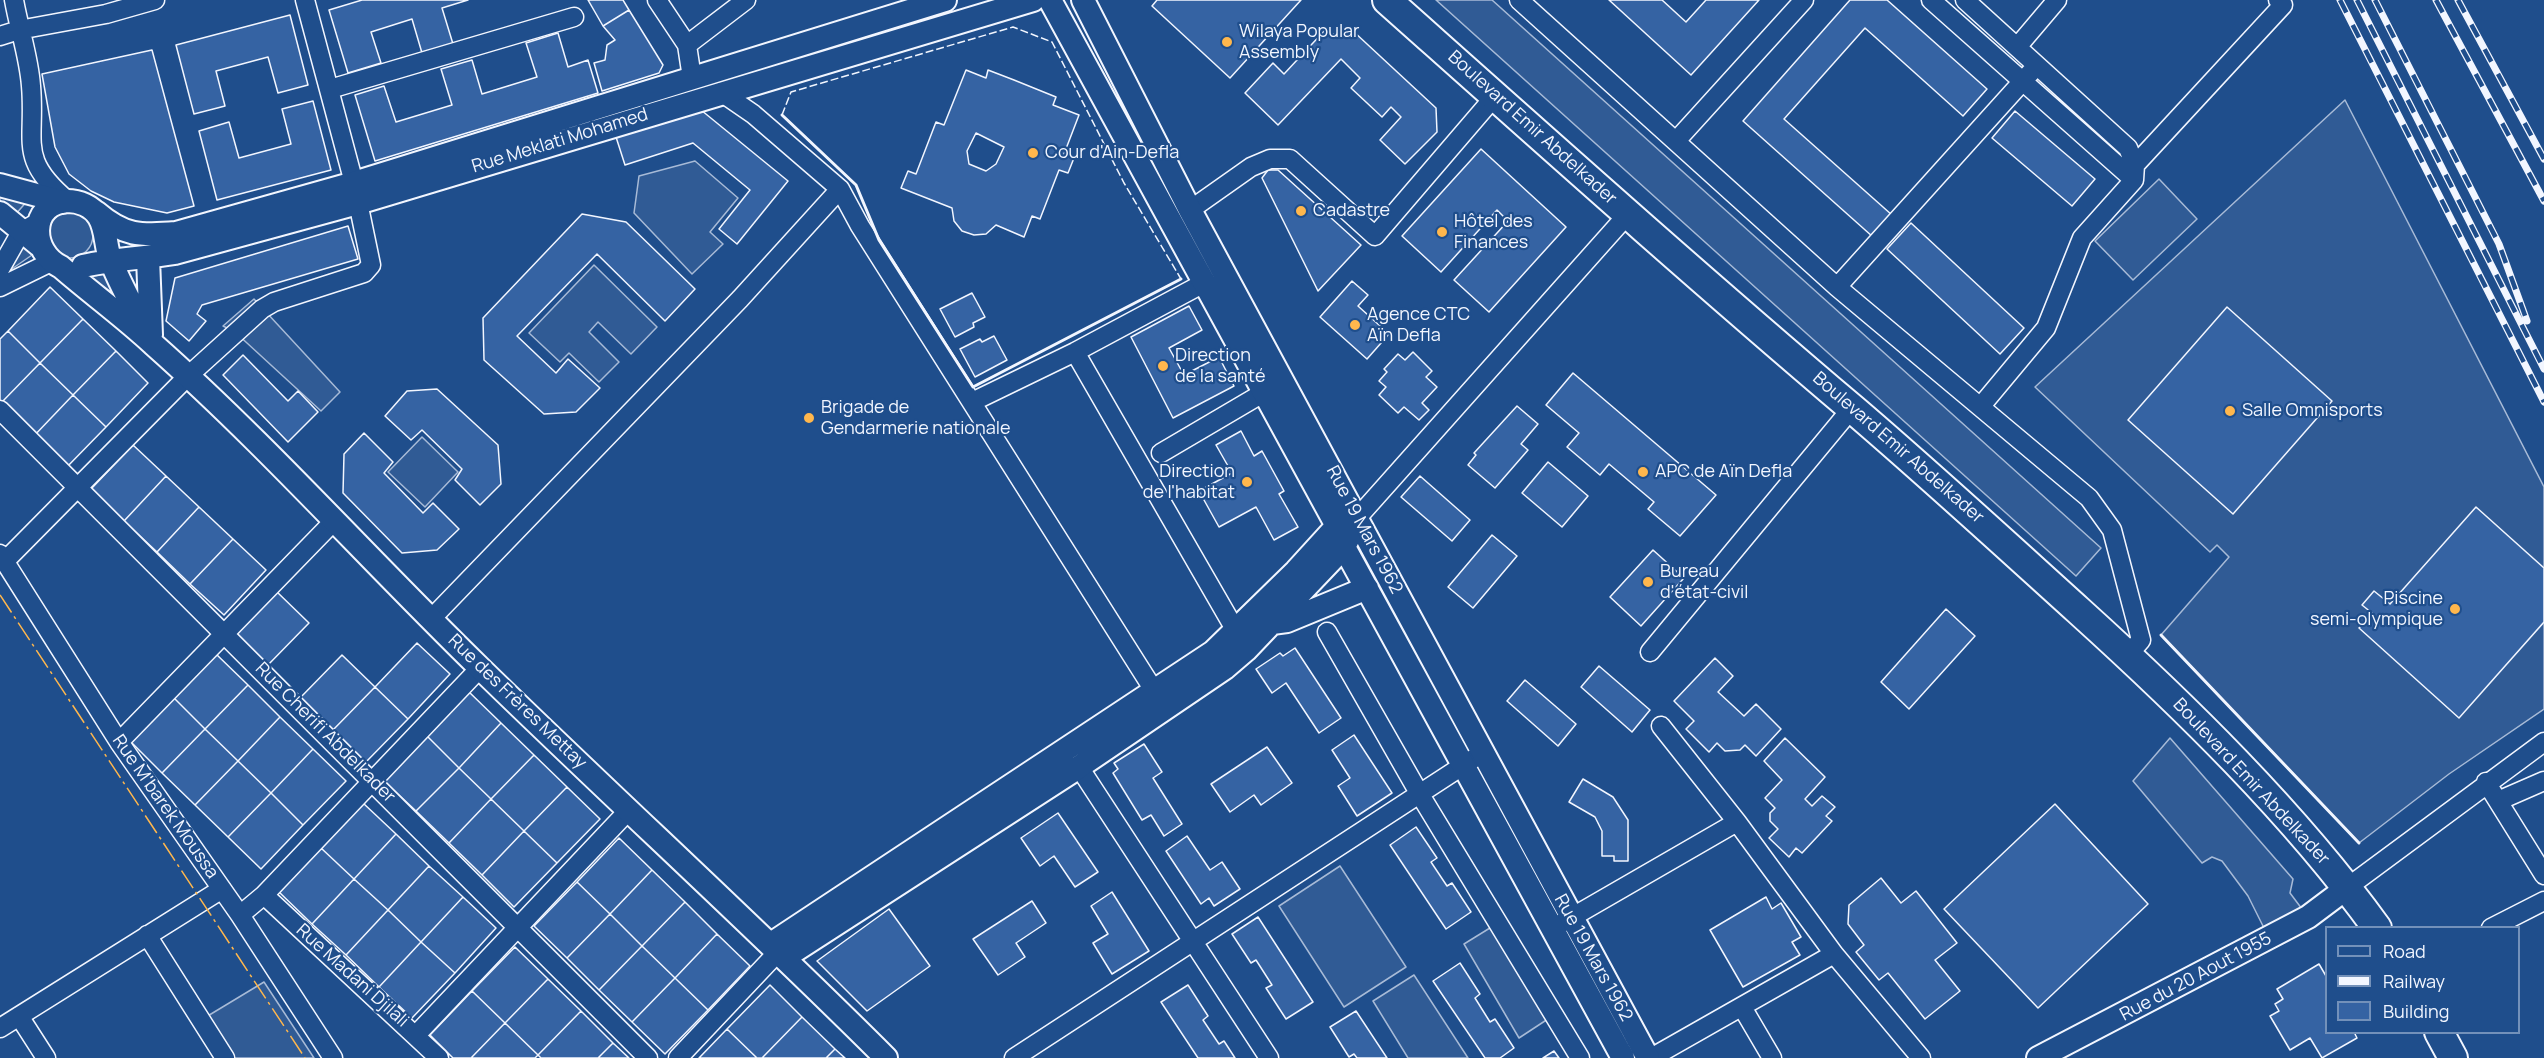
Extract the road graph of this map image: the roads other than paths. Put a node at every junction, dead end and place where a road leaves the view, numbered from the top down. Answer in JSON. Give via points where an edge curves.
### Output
{"nodes":[{"id":1,"x":14,"y":0,"type":"edge"},
{"id":2,"x":155,"y":0,"type":"edge"},
{"id":3,"x":305,"y":0,"type":"edge"},
{"id":4,"x":657,"y":0,"type":"edge"},
{"id":5,"x":746,"y":0,"type":"edge"},
{"id":6,"x":945,"y":0,"type":"edge"},
{"id":7,"x":1033,"y":0,"type":"edge"},
{"id":8,"x":1050,"y":0,"type":"edge"},
{"id":9,"x":1083,"y":0,"type":"edge"},
{"id":10,"x":1388,"y":0,"type":"edge"},
{"id":11,"x":1519,"y":0,"type":"edge"},
{"id":12,"x":1804,"y":0,"type":"edge"},
{"id":13,"x":1931,"y":0,"type":"edge"},
{"id":14,"x":1965,"y":0,"type":"edge"},
{"id":15,"x":2057,"y":0,"type":"edge"},
{"id":16,"x":2278,"y":0,"type":"edge"},
{"id":17,"x":574,"y":17,"type":"dead end"},
{"id":18,"x":19,"y":30,"type":"junction"},
{"id":19,"x":0,"y":36,"type":"edge"},
{"id":20,"x":687,"y":45,"type":"junction"},
{"id":21,"x":2018,"y":46,"type":"junction"},
{"id":22,"x":2038,"y":64,"type":"junction"},
{"id":23,"x":692,"y":78,"type":"junction"},
{"id":24,"x":2024,"y":80,"type":"junction"},
{"id":25,"x":330,"y":89,"type":"junction"},
{"id":26,"x":721,"y":92,"type":"junction"},
{"id":27,"x":1495,"y":96,"type":"junction"},
{"id":28,"x":1676,"y":141,"type":"junction"},
{"id":29,"x":2135,"y":173,"type":"junction"},
{"id":30,"x":0,"y":185,"type":"edge"},
{"id":31,"x":840,"y":189,"type":"junction"},
{"id":32,"x":356,"y":193,"type":"junction"},
{"id":33,"x":66,"y":202,"type":"junction"},
{"id":34,"x":91,"y":208,"type":"junction"},
{"id":35,"x":1190,"y":210,"type":"junction"},
{"id":36,"x":0,"y":213,"type":"edge"},
{"id":37,"x":1628,"y":214,"type":"junction"},
{"id":38,"x":105,"y":235,"type":"junction"},
{"id":39,"x":42,"y":246,"type":"junction"},
{"id":40,"x":148,"y":258,"type":"junction"},
{"id":41,"x":110,"y":260,"type":"junction"},
{"id":42,"x":83,"y":266,"type":"junction"},
{"id":43,"x":0,"y":269,"type":"edge"},
{"id":44,"x":1204,"y":283,"type":"junction"},
{"id":45,"x":0,"y":286,"type":"edge"},
{"id":46,"x":1837,"y":287,"type":"junction"},
{"id":47,"x":152,"y":343,"type":"junction"},
{"id":48,"x":1076,"y":352,"type":"junction"},
{"id":49,"x":188,"y":376,"type":"junction"},
{"id":50,"x":1263,"y":393,"type":"junction"},
{"id":51,"x":972,"y":402,"type":"junction"},
{"id":52,"x":1981,"y":406,"type":"junction"},
{"id":53,"x":1852,"y":408,"type":"junction"},
{"id":54,"x":0,"y":410,"type":"edge"},
{"id":55,"x":1161,"y":453,"type":"dead end"},
{"id":56,"x":78,"y":486,"type":"junction"},
{"id":57,"x":335,"y":520,"type":"junction"},
{"id":58,"x":1346,"y":530,"type":"junction"},
{"id":59,"x":3,"y":558,"type":"edge"},
{"id":60,"x":1367,"y":588,"type":"junction"},
{"id":61,"x":430,"y":619,"type":"junction"},
{"id":62,"x":1272,"y":622,"type":"junction"},
{"id":63,"x":224,"y":632,"type":"junction"},
{"id":64,"x":1236,"y":632,"type":"junction"},
{"id":65,"x":1327,"y":632,"type":"dead end"},
{"id":66,"x":1650,"y":652,"type":"dead end"},
{"id":67,"x":2128,"y":655,"type":"junction"},
{"id":68,"x":480,"y":668,"type":"junction"},
{"id":69,"x":1155,"y":692,"type":"junction"},
{"id":70,"x":1661,"y":726,"type":"dead end"},
{"id":71,"x":119,"y":742,"type":"junction"},
{"id":72,"x":2544,"y":742,"type":"edge"},
{"id":73,"x":1473,"y":759,"type":"junction"},
{"id":74,"x":1079,"y":767,"type":"junction"},
{"id":75,"x":373,"y":781,"type":"junction"},
{"id":76,"x":2544,"y":781,"type":"edge"},
{"id":77,"x":2486,"y":782,"type":"junction"},
{"id":78,"x":1419,"y":794,"type":"junction"},
{"id":79,"x":2498,"y":801,"type":"junction"},
{"id":80,"x":629,"y":810,"type":"junction"},
{"id":81,"x":1737,"y":822,"type":"junction"},
{"id":82,"x":2544,"y":875,"type":"edge"},
{"id":83,"x":2348,"y":887,"type":"junction"},
{"id":84,"x":222,"y":890,"type":"junction"},
{"id":85,"x":264,"y":895,"type":"junction"},
{"id":86,"x":2544,"y":901,"type":"edge"},
{"id":87,"x":240,"y":915,"type":"junction"},
{"id":88,"x":1561,"y":924,"type":"junction"},
{"id":89,"x":2376,"y":926,"type":"edge"},
{"id":90,"x":2494,"y":926,"type":"edge"},
{"id":91,"x":515,"y":928,"type":"junction"},
{"id":92,"x":147,"y":935,"type":"junction"},
{"id":93,"x":1194,"y":943,"type":"junction"},
{"id":94,"x":778,"y":950,"type":"junction"},
{"id":95,"x":1834,"y":954,"type":"junction"},
{"id":96,"x":1742,"y":1007,"type":"junction"},
{"id":97,"x":19,"y":1016,"type":"junction"},
{"id":98,"x":0,"y":1028,"type":"edge"},
{"id":99,"x":2440,"y":1034,"type":"edge"},
{"id":100,"x":416,"y":1035,"type":"junction"},
{"id":101,"x":46,"y":1058,"type":"edge"},
{"id":102,"x":225,"y":1058,"type":"edge"},
{"id":103,"x":333,"y":1058,"type":"edge"},
{"id":104,"x":439,"y":1058,"type":"edge"},
{"id":105,"x":648,"y":1058,"type":"edge"},
{"id":106,"x":678,"y":1058,"type":"edge"},
{"id":107,"x":886,"y":1058,"type":"edge"},
{"id":108,"x":1014,"y":1058,"type":"edge"},
{"id":109,"x":1269,"y":1058,"type":"edge"},
{"id":110,"x":1580,"y":1058,"type":"edge"},
{"id":111,"x":1623,"y":1058,"type":"edge"},
{"id":112,"x":1649,"y":1058,"type":"edge"},
{"id":113,"x":1772,"y":1058,"type":"edge"},
{"id":114,"x":1921,"y":1058,"type":"edge"},
{"id":115,"x":2038,"y":1058,"type":"edge"},
{"id":116,"x":2453,"y":1058,"type":"edge"}],
"edges":[{"from":1,"to":18,"type":"street"},
{"from":2,"to":18,"type":"street","via":[[106,14]]},
{"from":3,"to":25,"type":"street"},
{"from":4,"to":20,"type":"street"},
{"from":5,"to":20,"type":"street"},
{"from":6,"to":23,"type":"street","name":"Rue Meklati Mohamed"},
{"from":7,"to":26,"type":"street","name":"Rue Meklati Mohamed"},
{"from":8,"to":44,"type":"street","name":"Rue 19 Mars 1962"},
{"from":9,"to":35,"type":"street","name":"Rue 19 Mars 1962"},
{"from":10,"to":27,"type":"main road","name":"Boulevard Emir Abdelkader"},
{"from":11,"to":28,"type":"street"},
{"from":12,"to":28,"type":"street"},
{"from":13,"to":24,"type":"street"},
{"from":14,"to":21,"type":"street"},
{"from":15,"to":21,"type":"street"},
{"from":16,"to":29,"type":"street","via":[[2283,5]]},
{"from":17,"to":25,"type":"street"},
{"from":18,"to":19,"type":"street"},
{"from":18,"to":33,"type":"street","via":[[31,86],[31,150],[48,184]]},
{"from":20,"to":23,"type":"street"},
{"from":21,"to":22,"type":"street"},
{"from":22,"to":24,"type":"street"},
{"from":22,"to":29,"type":"street","via":[[2128,148]]},
{"from":23,"to":32,"type":"street","name":"Rue Meklati Mohamed"},
{"from":24,"to":29,"type":"street"},
{"from":24,"to":46,"type":"street"},
{"from":25,"to":32,"type":"street"},
{"from":26,"to":31,"type":"street","via":[[770,128]]},
{"from":26,"to":32,"type":"street","name":"Rue Meklati Mohamed"},
{"from":27,"to":35,"type":"street","via":[[1375,236],[1290,159],[1270,159],[1251,167]]},
{"from":27,"to":37,"type":"main road","name":"Boulevard Emir Abdelkader"},
{"from":28,"to":46,"type":"street"},
{"from":29,"to":52,"type":"street","via":[[2082,238],[2046,328]]},
{"from":30,"to":33,"type":"street"},
{"from":31,"to":51,"type":"street"},
{"from":31,"to":61,"type":"street"},
{"from":32,"to":34,"type":"street","name":"Rue Meklati Mohamed","via":[[147,236],[115,228]]},
{"from":32,"to":40,"type":"street","name":"Rue Meklati Mohamed"},
{"from":32,"to":49,"type":"street","via":[[371,265],[364,273],[262,309]]},
{"from":33,"to":34,"type":"street"},
{"from":33,"to":39,"type":"street","via":[[54,206]]},
{"from":34,"to":38,"type":"street"},
{"from":35,"to":58,"type":"street","name":"Rue 19 Mars 1962"},
{"from":36,"to":39,"type":"street","name":"Rue des Frères Mettay"},
{"from":37,"to":53,"type":"main road","name":"Boulevard Emir Abdelkader"},
{"from":37,"to":58,"type":"street"},
{"from":38,"to":41,"type":"street"},
{"from":38,"to":42,"type":"street","via":[[99,254]]},
{"from":39,"to":42,"type":"street"},
{"from":39,"to":43,"type":"street"},
{"from":39,"to":45,"type":"street"},
{"from":39,"to":47,"type":"street","name":"Rue des Frères Mettay"},
{"from":40,"to":41,"type":"street","name":"Rue Meklati Mohamed"},
{"from":40,"to":47,"type":"street"},
{"from":41,"to":42,"type":"street","name":"Rue Meklati Mohamed"},
{"from":41,"to":47,"type":"street"},
{"from":44,"to":48,"type":"street"},
{"from":44,"to":50,"type":"street","name":"Rue 19 Mars 1962"},
{"from":46,"to":52,"type":"street"},
{"from":47,"to":49,"type":"street","name":"Rue des Frères Mettay"},
{"from":48,"to":51,"type":"street"},
{"from":48,"to":64,"type":"street"},
{"from":49,"to":56,"type":"street"},
{"from":49,"to":57,"type":"street","name":"Rue des Frères Mettay"},
{"from":50,"to":55,"type":"street"},
{"from":50,"to":58,"type":"street","name":"Rue 19 Mars 1962"},
{"from":51,"to":69,"type":"street"},
{"from":52,"to":67,"type":"street","via":[[2089,498],[2112,530],[2141,640]]},
{"from":53,"to":66,"type":"street"},
{"from":53,"to":67,"type":"main road","name":"Boulevard Emir Abdelkader","via":[[1935,478]]},
{"from":54,"to":56,"type":"street","name":"Rue Cherifi Abdelkader"},
{"from":56,"to":59,"type":"street"},
{"from":56,"to":63,"type":"street","name":"Rue Cherifi Abdelkader"},
{"from":57,"to":61,"type":"street","name":"Rue des Frères Mettay"},
{"from":57,"to":63,"type":"street"},
{"from":58,"to":60,"type":"street","name":"Rue 19 Mars 1962"},
{"from":58,"to":62,"type":"street"},
{"from":58,"to":64,"type":"street"},
{"from":58,"to":73,"type":"street","name":"Rue 19 Mars 1962"},
{"from":59,"to":71,"type":"street","name":"Rue M'barek Moussa"},
{"from":60,"to":62,"type":"street","via":[[1287,621]]},
{"from":60,"to":73,"type":"street","name":"Rue 19 Mars 1962"},
{"from":61,"to":68,"type":"street","name":"Rue des Frères Mettay"},
{"from":62,"to":74,"type":"street","via":[[1225,668]]},
{"from":63,"to":71,"type":"street"},
{"from":63,"to":75,"type":"street","name":"Rue Cherifi Abdelkader"},
{"from":64,"to":69,"type":"street"},
{"from":65,"to":78,"type":"street"},
{"from":67,"to":83,"type":"main road","name":"Boulevard Emir Abdelkader","via":[[2205,731]]},
{"from":68,"to":75,"type":"street"},
{"from":68,"to":80,"type":"street","name":"Rue des Frères Mettay"},
{"from":69,"to":94,"type":"street"},
{"from":70,"to":81,"type":"street"},
{"from":71,"to":84,"type":"street","name":"Rue M'barek Moussa"},
{"from":72,"to":77,"type":"street"},
{"from":73,"to":78,"type":"street"},
{"from":73,"to":88,"type":"street","name":"Rue 19 Mars 1962"},
{"from":74,"to":93,"type":"street"},
{"from":74,"to":94,"type":"street"},
{"from":75,"to":85,"type":"street"},
{"from":75,"to":91,"type":"street","name":"Rue Cherifi Abdelkader"},
{"from":76,"to":79,"type":"street"},
{"from":77,"to":79,"type":"street"},
{"from":77,"to":83,"type":"street"},
{"from":78,"to":93,"type":"street"},
{"from":78,"to":110,"type":"street"},
{"from":79,"to":82,"type":"street"},
{"from":80,"to":91,"type":"street"},
{"from":80,"to":94,"type":"street","name":"Rue des Frères Mettay"},
{"from":81,"to":88,"type":"street"},
{"from":81,"to":95,"type":"street"},
{"from":83,"to":89,"type":"main road","name":"Boulevard Emir Abdelkader"},
{"from":83,"to":115,"type":"street","name":"Rue du 20 Aout 1955","via":[[2308,917]]},
{"from":84,"to":87,"type":"street","name":"Rue M'barek Moussa"},
{"from":84,"to":92,"type":"street"},
{"from":85,"to":87,"type":"street"},
{"from":85,"to":100,"type":"street","name":"Rue Madani Djilali"},
{"from":86,"to":90,"type":"street"},
{"from":87,"to":103,"type":"street","name":"Rue M'barek Moussa"},
{"from":88,"to":111,"type":"street","name":"Rue 19 Mars 1962"},
{"from":88,"to":112,"type":"street","name":"Rue 19 Mars 1962"},
{"from":91,"to":100,"type":"street"},
{"from":91,"to":105,"type":"street","name":"Rue Cherifi Abdelkader"},
{"from":92,"to":97,"type":"street"},
{"from":92,"to":102,"type":"street"},
{"from":93,"to":108,"type":"street"},
{"from":93,"to":109,"type":"street"},
{"from":94,"to":106,"type":"street"},
{"from":94,"to":107,"type":"street","name":"Rue des Frères Mettay"},
{"from":95,"to":96,"type":"street"},
{"from":95,"to":114,"type":"street"},
{"from":96,"to":112,"type":"street"},
{"from":96,"to":113,"type":"street"},
{"from":97,"to":98,"type":"street"},
{"from":97,"to":101,"type":"street"},
{"from":99,"to":116,"type":"main road"},
{"from":100,"to":104,"type":"street","name":"Rue Madani Djilali"}]}
